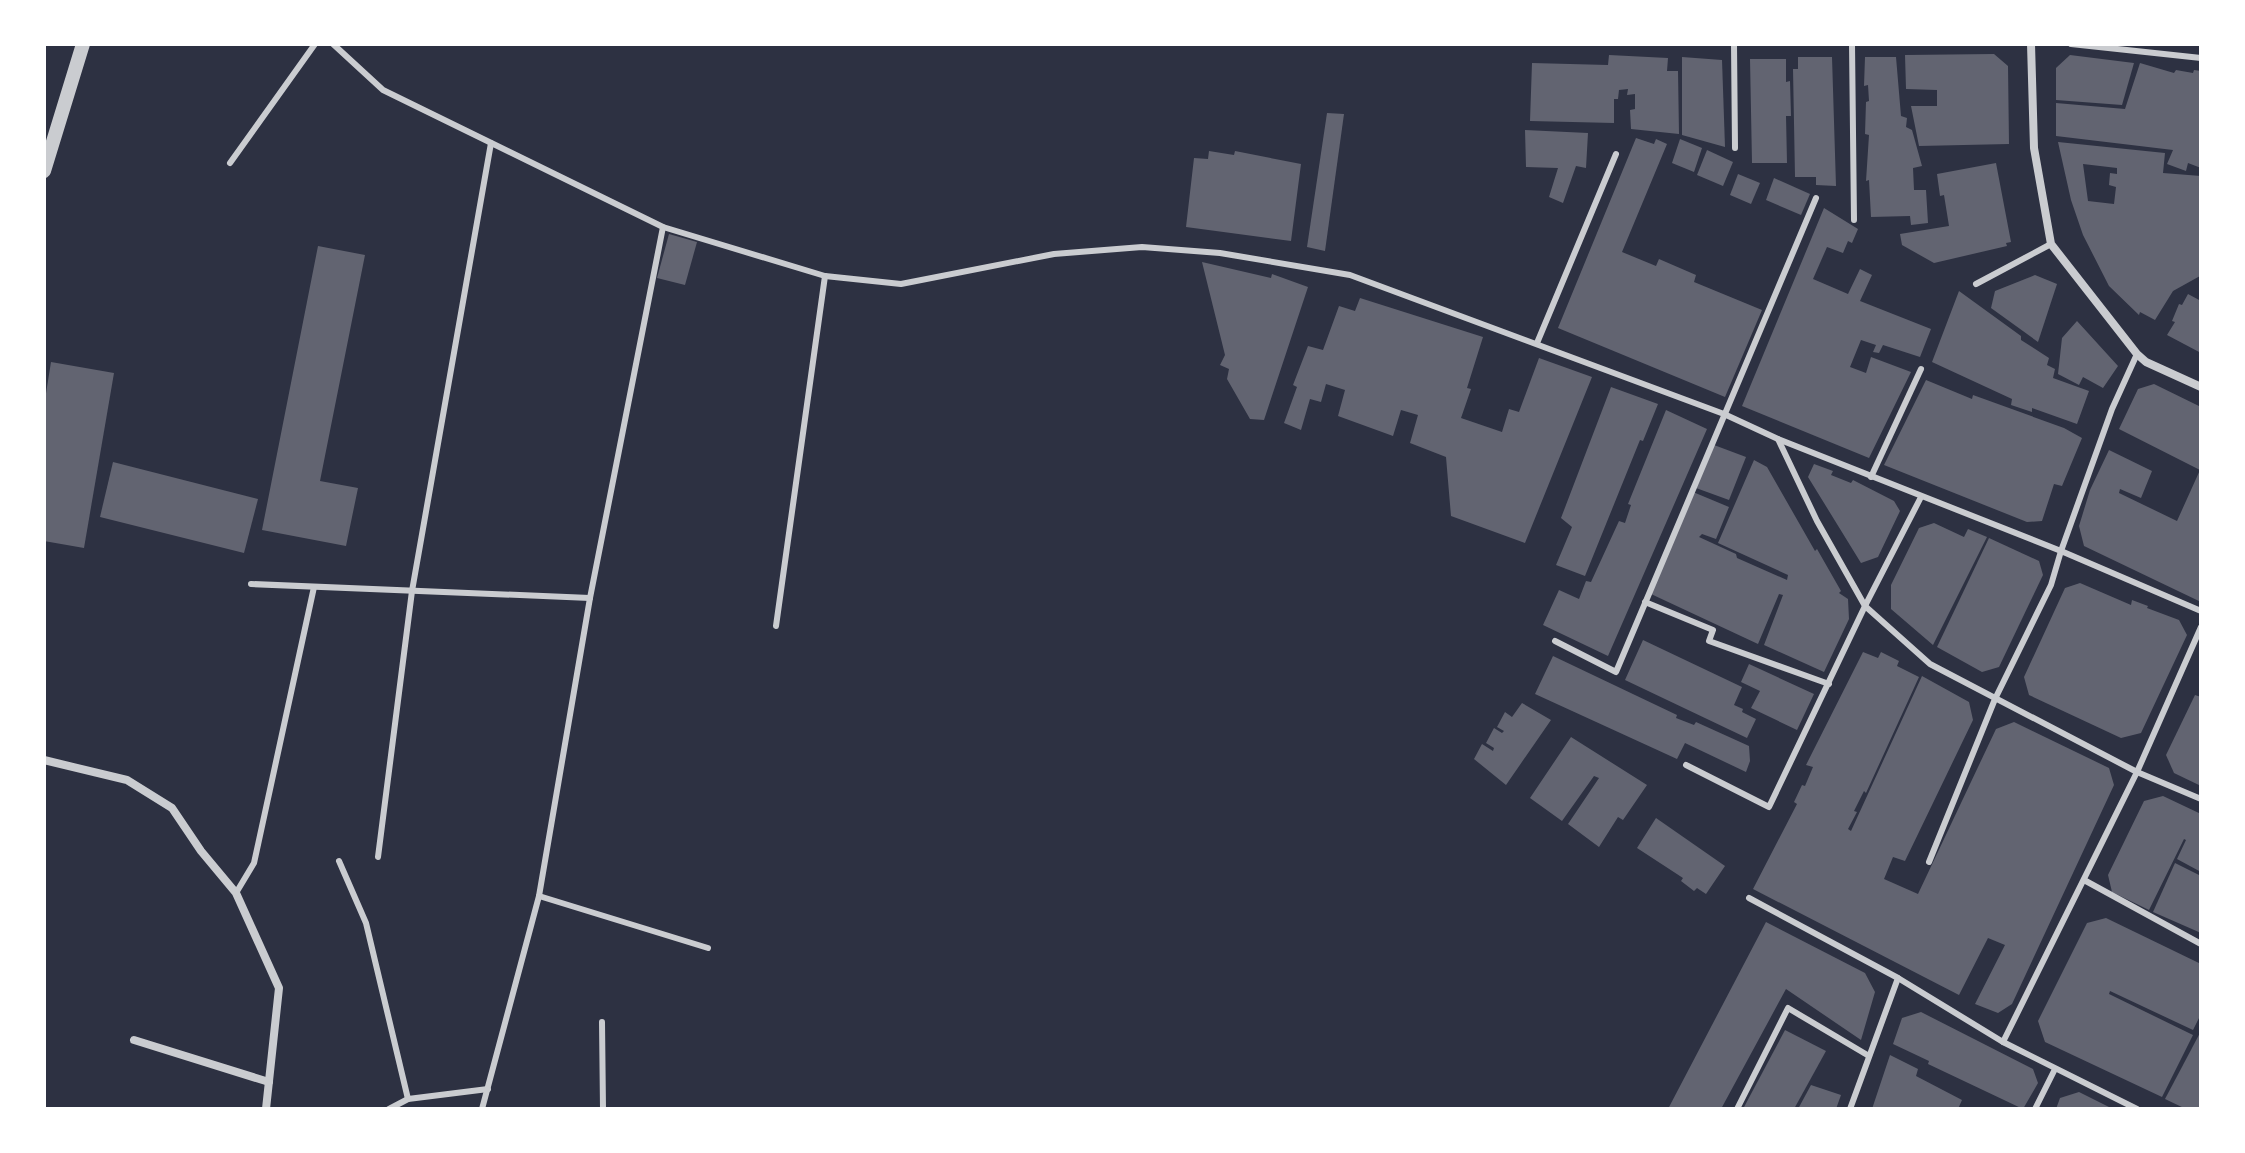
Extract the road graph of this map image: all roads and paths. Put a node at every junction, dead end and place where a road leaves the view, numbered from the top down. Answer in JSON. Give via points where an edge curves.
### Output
{"nodes":[{"id":1,"x":83,"y":44,"type":"edge"},
{"id":2,"x":315,"y":44,"type":"edge"},
{"id":3,"x":333,"y":44,"type":"edge"},
{"id":4,"x":1734,"y":44,"type":"edge"},
{"id":5,"x":1852,"y":44,"type":"edge"},
{"id":6,"x":2031,"y":44,"type":"edge"},
{"id":7,"x":2071,"y":44,"type":"edge"},
{"id":8,"x":2201,"y":58,"type":"edge"},
{"id":9,"x":491,"y":143,"type":"junction"},
{"id":10,"x":1735,"y":148,"type":"dead end"},
{"id":11,"x":1616,"y":154,"type":"dead end"},
{"id":12,"x":230,"y":163,"type":"dead end"},
{"id":13,"x":44,"y":171,"type":"edge"},
{"id":14,"x":1816,"y":198,"type":"dead end"},
{"id":15,"x":1854,"y":220,"type":"dead end"},
{"id":16,"x":663,"y":227,"type":"junction"},
{"id":17,"x":2051,"y":244,"type":"junction"},
{"id":18,"x":825,"y":276,"type":"junction"},
{"id":19,"x":1976,"y":284,"type":"dead end"},
{"id":20,"x":1537,"y":343,"type":"junction"},
{"id":21,"x":2137,"y":354,"type":"junction"},
{"id":22,"x":1921,"y":369,"type":"dead end"},
{"id":23,"x":2201,"y":387,"type":"edge"},
{"id":24,"x":1724,"y":414,"type":"junction"},
{"id":25,"x":1778,"y":439,"type":"junction"},
{"id":26,"x":1871,"y":477,"type":"junction"},
{"id":27,"x":1921,"y":497,"type":"junction"},
{"id":28,"x":2061,"y":551,"type":"junction"},
{"id":29,"x":251,"y":584,"type":"dead end"},
{"id":30,"x":314,"y":587,"type":"junction"},
{"id":31,"x":412,"y":591,"type":"junction"},
{"id":32,"x":590,"y":598,"type":"junction"},
{"id":33,"x":1645,"y":602,"type":"junction"},
{"id":34,"x":1865,"y":606,"type":"junction"},
{"id":35,"x":2201,"y":611,"type":"edge"},
{"id":36,"x":776,"y":626,"type":"dead end"},
{"id":37,"x":2201,"y":627,"type":"edge"},
{"id":38,"x":1555,"y":641,"type":"dead end"},
{"id":39,"x":1829,"y":684,"type":"junction"},
{"id":40,"x":1995,"y":699,"type":"junction"},
{"id":41,"x":44,"y":760,"type":"edge"},
{"id":42,"x":1686,"y":765,"type":"dead end"},
{"id":43,"x":2137,"y":772,"type":"junction"},
{"id":44,"x":2201,"y":799,"type":"edge"},
{"id":45,"x":378,"y":857,"type":"dead end"},
{"id":46,"x":339,"y":861,"type":"dead end"},
{"id":47,"x":1929,"y":862,"type":"dead end"},
{"id":48,"x":2084,"y":880,"type":"junction"},
{"id":49,"x":236,"y":893,"type":"junction"},
{"id":50,"x":539,"y":896,"type":"junction"},
{"id":51,"x":1749,"y":898,"type":"dead end"},
{"id":52,"x":2201,"y":944,"type":"edge"},
{"id":53,"x":708,"y":948,"type":"dead end"},
{"id":54,"x":1898,"y":978,"type":"junction"},
{"id":55,"x":602,"y":1022,"type":"dead end"},
{"id":56,"x":134,"y":1040,"type":"dead end"},
{"id":57,"x":2003,"y":1042,"type":"junction"},
{"id":58,"x":1869,"y":1056,"type":"junction"},
{"id":59,"x":2055,"y":1069,"type":"junction"},
{"id":60,"x":269,"y":1082,"type":"junction"},
{"id":61,"x":488,"y":1089,"type":"junction"},
{"id":62,"x":408,"y":1099,"type":"junction"},
{"id":63,"x":266,"y":1109,"type":"edge"},
{"id":64,"x":389,"y":1109,"type":"edge"},
{"id":65,"x":482,"y":1109,"type":"edge"},
{"id":66,"x":603,"y":1109,"type":"edge"},
{"id":67,"x":1737,"y":1109,"type":"edge"},
{"id":68,"x":1850,"y":1109,"type":"edge"},
{"id":69,"x":2035,"y":1109,"type":"edge"},
{"id":70,"x":2137,"y":1109,"type":"edge"}],
"edges":[{"from":1,"to":13,"type":"street"},
{"from":2,"to":12,"type":"lane"},
{"from":3,"to":9,"type":"lane","via":[[383,90]]},
{"from":4,"to":10,"type":"lane"},
{"from":5,"to":15,"type":"lane"},
{"from":6,"to":17,"type":"street","via":[[2034,148]]},
{"from":7,"to":8,"type":"lane"},
{"from":9,"to":16,"type":"lane"},
{"from":9,"to":31,"type":"lane"},
{"from":11,"to":20,"type":"lane"},
{"from":14,"to":24,"type":"lane"},
{"from":16,"to":18,"type":"lane"},
{"from":16,"to":32,"type":"lane"},
{"from":17,"to":19,"type":"lane"},
{"from":17,"to":21,"type":"street"},
{"from":18,"to":20,"type":"lane","via":[[901,284],[1054,254],[1142,247],[1209,252],[1350,275]]},
{"from":18,"to":36,"type":"lane"},
{"from":20,"to":24,"type":"lane"},
{"from":21,"to":23,"type":"street"},
{"from":21,"to":28,"type":"lane"},
{"from":22,"to":26,"type":"lane"},
{"from":24,"to":25,"type":"lane"},
{"from":24,"to":33,"type":"lane"},
{"from":25,"to":26,"type":"lane"},
{"from":25,"to":34,"type":"lane"},
{"from":26,"to":27,"type":"lane"},
{"from":27,"to":28,"type":"lane"},
{"from":27,"to":34,"type":"lane"},
{"from":28,"to":35,"type":"lane"},
{"from":28,"to":40,"type":"lane","via":[[2051,585]]},
{"from":29,"to":30,"type":"lane"},
{"from":30,"to":31,"type":"lane"},
{"from":30,"to":49,"type":"lane","via":[[254,863]]},
{"from":31,"to":32,"type":"lane"},
{"from":31,"to":45,"type":"lane"},
{"from":32,"to":50,"type":"lane"},
{"from":33,"to":38,"type":"lane","via":[[1616,672]]},
{"from":33,"to":39,"type":"lane","via":[[1713,630],[1709,641]]},
{"from":34,"to":39,"type":"lane"},
{"from":34,"to":40,"type":"lane","via":[[1930,664]]},
{"from":37,"to":43,"type":"lane"},
{"from":39,"to":42,"type":"lane","via":[[1769,807]]},
{"from":40,"to":43,"type":"lane"},
{"from":40,"to":47,"type":"lane"},
{"from":41,"to":49,"type":"street","via":[[127,780],[172,808]]},
{"from":43,"to":44,"type":"lane"},
{"from":43,"to":48,"type":"lane"},
{"from":46,"to":62,"type":"lane","via":[[366,923]]},
{"from":48,"to":52,"type":"lane"},
{"from":48,"to":57,"type":"lane"},
{"from":49,"to":60,"type":"street","via":[[279,988]]},
{"from":50,"to":53,"type":"lane"},
{"from":50,"to":61,"type":"lane"},
{"from":51,"to":54,"type":"lane"},
{"from":54,"to":57,"type":"lane"},
{"from":54,"to":58,"type":"lane"},
{"from":55,"to":66,"type":"lane"},
{"from":56,"to":60,"type":"street"},
{"from":57,"to":59,"type":"lane"},
{"from":58,"to":67,"type":"lane","via":[[1788,1008]]},
{"from":58,"to":68,"type":"lane"},
{"from":59,"to":69,"type":"lane"},
{"from":59,"to":70,"type":"lane"},
{"from":60,"to":63,"type":"street"},
{"from":61,"to":62,"type":"lane"},
{"from":61,"to":65,"type":"lane"},
{"from":62,"to":64,"type":"lane"}]}
